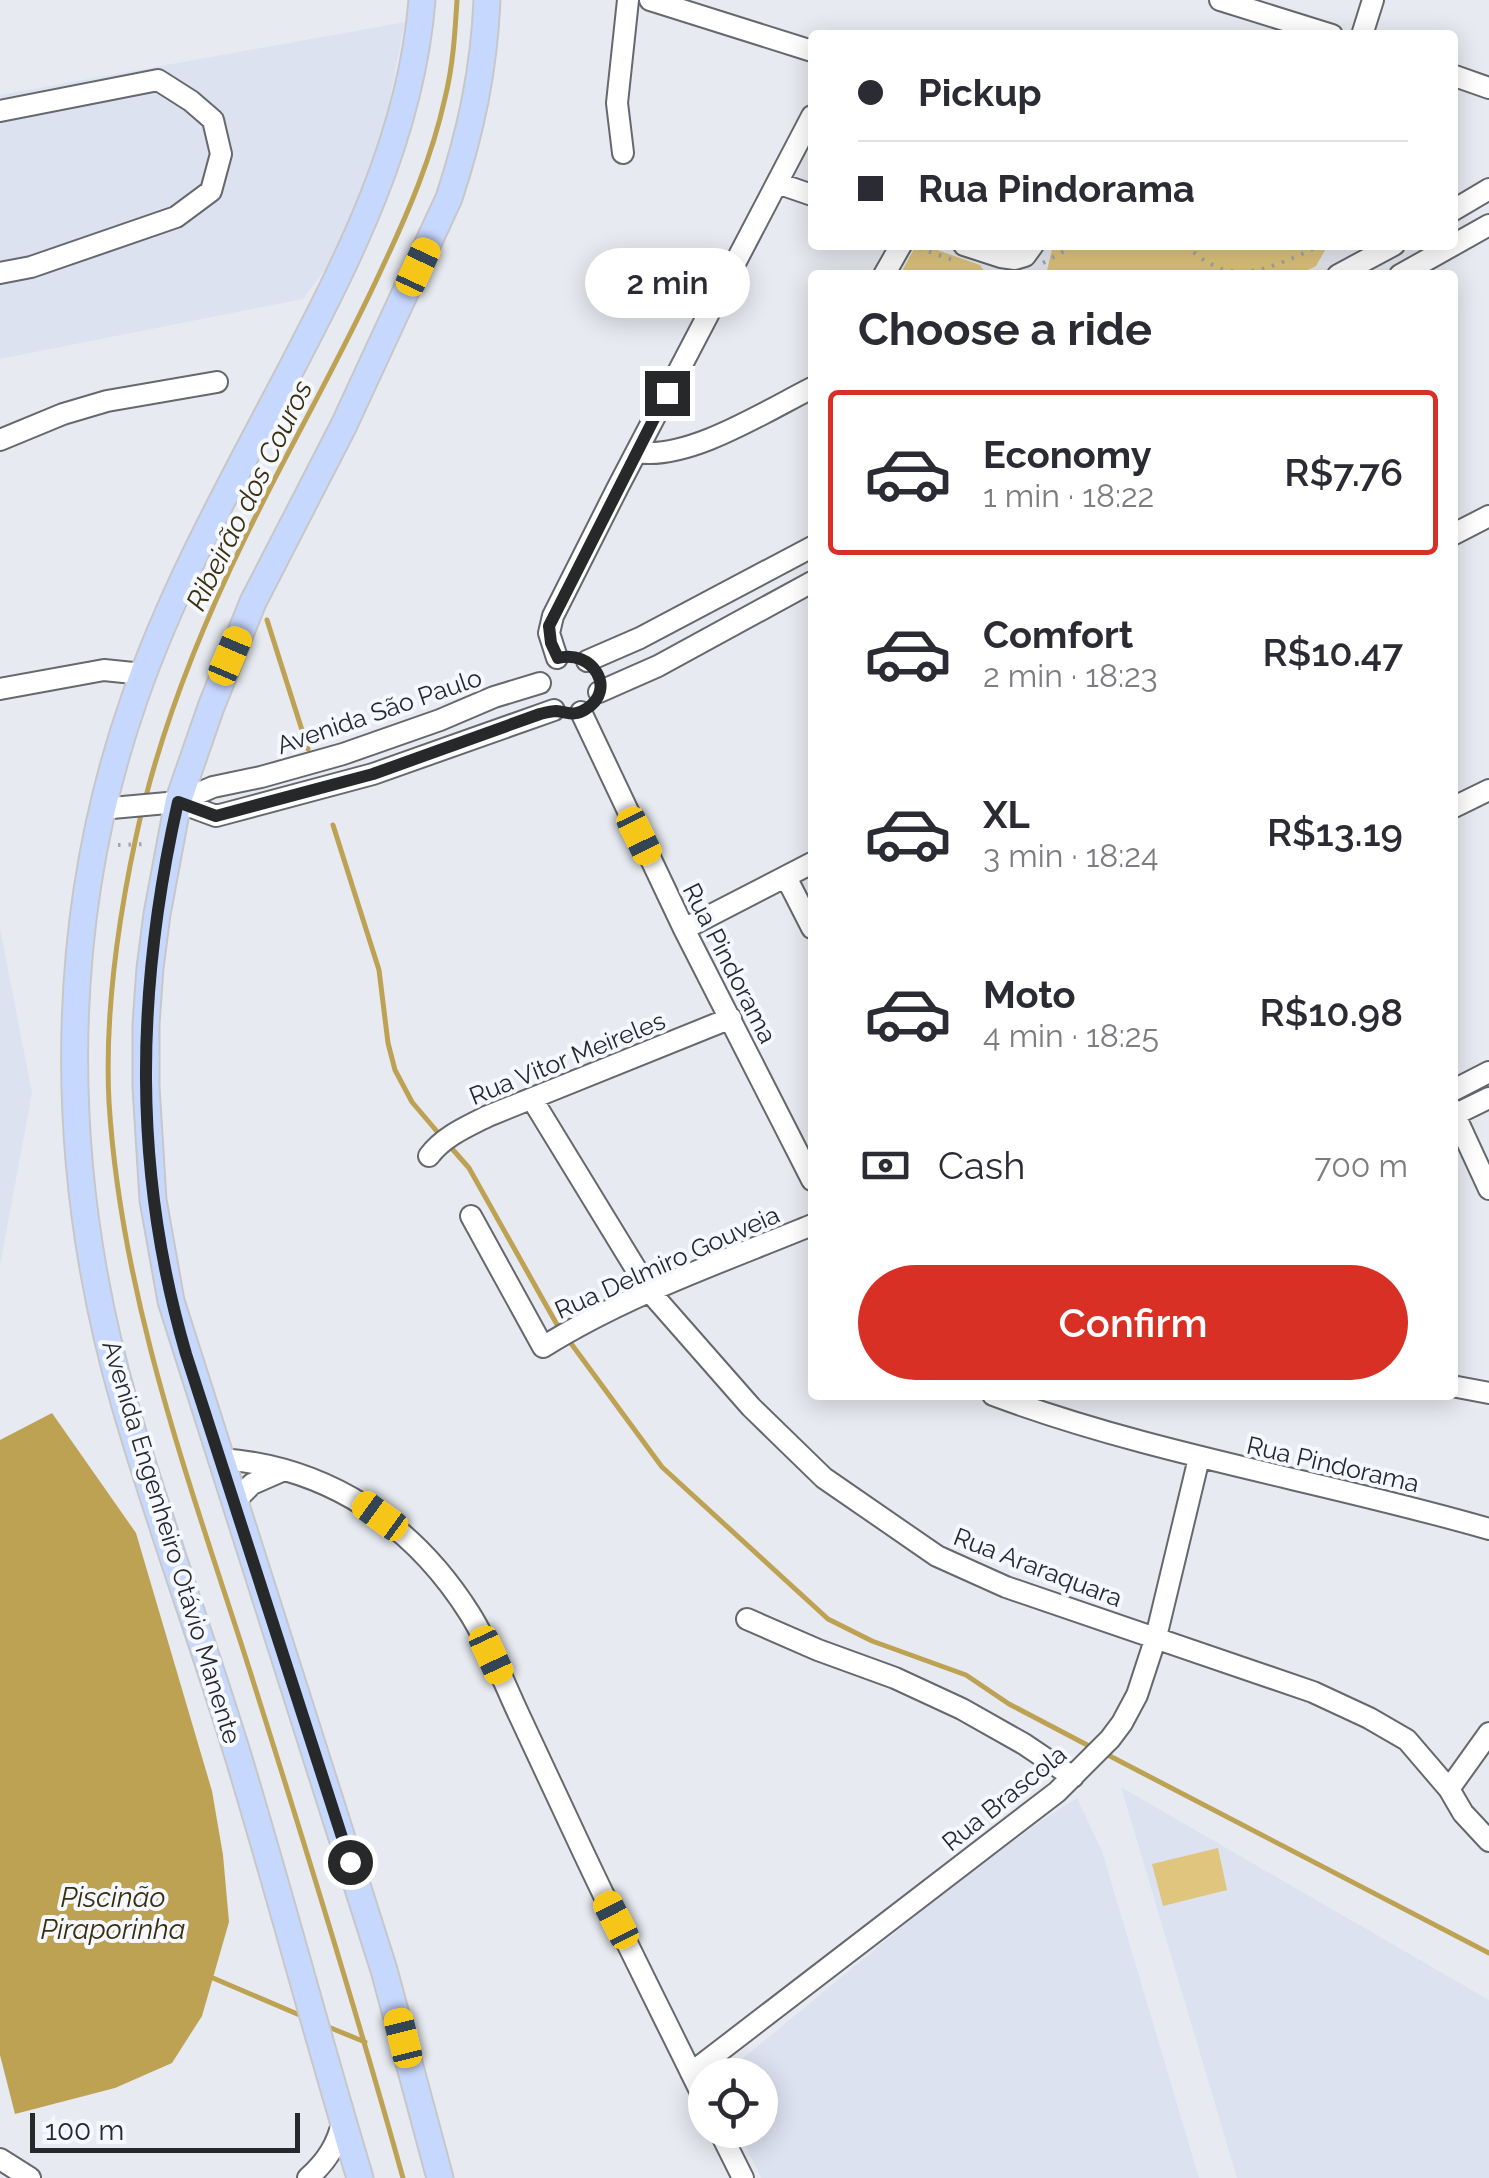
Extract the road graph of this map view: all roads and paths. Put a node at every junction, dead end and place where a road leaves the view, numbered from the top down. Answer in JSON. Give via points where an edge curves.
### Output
{"nodes":[{"id":1,"x":422,"y":0,"type":"edge"},
{"id":2,"x":488,"y":0,"type":"edge"},
{"id":3,"x":628,"y":0,"type":"edge"},
{"id":4,"x":650,"y":0,"type":"edge"},
{"id":5,"x":1220,"y":0,"type":"edge"},
{"id":6,"x":1373,"y":0,"type":"edge"},
{"id":7,"x":1316,"y":30,"type":"edge"},
{"id":8,"x":1364,"y":30,"type":"edge"},
{"id":9,"x":808,"y":49,"type":"edge"},
{"id":10,"x":1458,"y":77,"type":"edge"},
{"id":11,"x":1488,"y":85,"type":"edge"},
{"id":12,"x":0,"y":111,"type":"edge"},
{"id":13,"x":808,"y":124,"type":"edge"},
{"id":14,"x":624,"y":153,"type":"dead end"},
{"id":15,"x":777,"y":183,"type":"junction"},
{"id":16,"x":1489,"y":189,"type":"edge"},
{"id":17,"x":808,"y":194,"type":"edge"},
{"id":18,"x":1458,"y":207,"type":"edge"},
{"id":19,"x":1489,"y":225,"type":"edge"},
{"id":20,"x":1458,"y":242,"type":"edge"},
{"id":21,"x":979,"y":250,"type":"edge"},
{"id":22,"x":1062,"y":250,"type":"edge"},
{"id":23,"x":1191,"y":250,"type":"edge"},
{"id":24,"x":1310,"y":250,"type":"edge"},
{"id":25,"x":1381,"y":250,"type":"edge"},
{"id":26,"x":1444,"y":250,"type":"edge"},
{"id":27,"x":1343,"y":265,"type":"edge"},
{"id":28,"x":1021,"y":267,"type":"edge"},
{"id":29,"x":1219,"y":270,"type":"edge"},
{"id":30,"x":1245,"y":270,"type":"edge"},
{"id":31,"x":1409,"y":270,"type":"edge"},
{"id":32,"x":0,"y":273,"type":"edge"},
{"id":33,"x":217,"y":382,"type":"dead end"},
{"id":34,"x":808,"y":390,"type":"edge"},
{"id":35,"x":0,"y":440,"type":"edge"},
{"id":36,"x":637,"y":452,"type":"junction"},
{"id":37,"x":1489,"y":516,"type":"edge"},
{"id":38,"x":1458,"y":532,"type":"edge"},
{"id":39,"x":808,"y":550,"type":"edge"},
{"id":40,"x":808,"y":584,"type":"edge"},
{"id":41,"x":558,"y":658,"type":"junction"},
{"id":42,"x":587,"y":661,"type":"junction"},
{"id":43,"x":143,"y":674,"type":"junction"},
{"id":44,"x":540,"y":682,"type":"junction"},
{"id":45,"x":0,"y":689,"type":"edge"},
{"id":46,"x":599,"y":692,"type":"junction"},
{"id":47,"x":554,"y":710,"type":"junction"},
{"id":48,"x":582,"y":712,"type":"junction"},
{"id":49,"x":1489,"y":790,"type":"edge"},
{"id":50,"x":171,"y":803,"type":"junction"},
{"id":51,"x":1458,"y":805,"type":"edge"},
{"id":52,"x":101,"y":809,"type":"junction"},
{"id":53,"x":122,"y":844,"type":"dead end"},
{"id":54,"x":147,"y":844,"type":"dead end"},
{"id":55,"x":808,"y":865,"type":"edge"},
{"id":56,"x":786,"y":877,"type":"junction"},
{"id":57,"x":808,"y":920,"type":"edge"},
{"id":58,"x":684,"y":930,"type":"junction"},
{"id":59,"x":731,"y":1018,"type":"junction"},
{"id":60,"x":1489,"y":1072,"type":"edge"},
{"id":61,"x":1458,"y":1088,"type":"edge"},
{"id":62,"x":1489,"y":1098,"type":"edge"},
{"id":63,"x":532,"y":1099,"type":"junction"},
{"id":64,"x":1458,"y":1111,"type":"edge"},
{"id":65,"x":1458,"y":1124,"type":"edge"},
{"id":66,"x":432,"y":1152,"type":"dead end"},
{"id":67,"x":806,"y":1152,"type":"edge"},
{"id":68,"x":1489,"y":1189,"type":"edge"},
{"id":69,"x":472,"y":1216,"type":"dead end"},
{"id":70,"x":808,"y":1227,"type":"edge"},
{"id":71,"x":650,"y":1292,"type":"junction"},
{"id":72,"x":1458,"y":1387,"type":"edge"},
{"id":73,"x":1489,"y":1393,"type":"edge"},
{"id":74,"x":1007,"y":1400,"type":"edge"},
{"id":75,"x":1199,"y":1458,"type":"junction"},
{"id":76,"x":222,"y":1459,"type":"junction"},
{"id":77,"x":286,"y":1470,"type":"junction"},
{"id":78,"x":235,"y":1501,"type":"junction"},
{"id":79,"x":1489,"y":1529,"type":"edge"},
{"id":80,"x":747,"y":1619,"type":"dead end"},
{"id":81,"x":1156,"y":1637,"type":"junction"},
{"id":82,"x":1489,"y":1732,"type":"edge"},
{"id":83,"x":1081,"y":1769,"type":"junction"},
{"id":84,"x":1449,"y":1789,"type":"junction"},
{"id":85,"x":1489,"y":1841,"type":"edge"},
{"id":86,"x":711,"y":2058,"type":"edge"},
{"id":87,"x":688,"y":2067,"type":"edge"},
{"id":88,"x":342,"y":2120,"type":"junction"},
{"id":89,"x":728,"y":2148,"type":"edge"},
{"id":90,"x":0,"y":2159,"type":"edge"},
{"id":91,"x":30,"y":2178,"type":"edge"},
{"id":92,"x":308,"y":2178,"type":"edge"},
{"id":93,"x":360,"y":2178,"type":"edge"},
{"id":94,"x":440,"y":2178,"type":"edge"},
{"id":95,"x":742,"y":2178,"type":"edge"}],
"edges":[{"from":1,"to":43,"type":"main road","name":"Avenida Engenheiro Otávio Manente","via":[[407,96],[370,208]]},
{"from":2,"to":50,"type":"main road","via":[[479,90],[449,198],[254,602]]},
{"from":3,"to":14,"type":"street","via":[[617,102]]},
{"from":4,"to":9,"type":"street"},
{"from":5,"to":7,"type":"street"},
{"from":6,"to":8,"type":"street"},
{"from":10,"to":11,"type":"street"},
{"from":12,"to":32,"type":"street","via":[[158,80],[212,120],[221,154],[211,191],[176,217]]},
{"from":13,"to":15,"type":"street"},
{"from":15,"to":17,"type":"street"},
{"from":15,"to":36,"type":"street"},
{"from":16,"to":18,"type":"street"},
{"from":19,"to":20,"type":"street"},
{"from":21,"to":28,"type":"street"},
{"from":22,"to":28,"type":"path"},
{"from":23,"to":29,"type":"path"},
{"from":24,"to":30,"type":"path"},
{"from":25,"to":27,"type":"street"},
{"from":26,"to":31,"type":"street"},
{"from":33,"to":35,"type":"street","via":[[107,401]]},
{"from":34,"to":36,"type":"street","via":[[688,448]]},
{"from":36,"to":41,"type":"street","via":[[549,626]]},
{"from":37,"to":38,"type":"street"},
{"from":39,"to":42,"type":"street"},
{"from":40,"to":46,"type":"street"},
{"from":41,"to":42,"type":"street"},
{"from":41,"to":44,"type":"street"},
{"from":42,"to":46,"type":"street","via":[[599,678]]},
{"from":43,"to":45,"type":"street","via":[[104,670]]},
{"from":43,"to":52,"type":"main road","name":"Avenida Engenheiro Otávio Manente"},
{"from":44,"to":47,"type":"street"},
{"from":44,"to":50,"type":"street","name":"Avenida São Paulo","via":[[343,754]]},
{"from":46,"to":48,"type":"street"},
{"from":47,"to":48,"type":"street"},
{"from":47,"to":50,"type":"street","name":"Avenida São Paulo","via":[[373,774],[216,816]]},
{"from":48,"to":58,"type":"street","name":"Rua Pindorama"},
{"from":49,"to":51,"type":"street"},
{"from":50,"to":52,"type":"street","name":"Avenida São Paulo"},
{"from":50,"to":76,"type":"main road","via":[[150,968],[149,1157],[171,1300]]},
{"from":52,"to":88,"type":"main road","name":"Avenida Engenheiro Otávio Manente","via":[[76,984],[76,1131],[87,1236],[126,1406],[239,1758]]},
{"from":53,"to":54,"type":"path"},
{"from":55,"to":56,"type":"street"},
{"from":56,"to":57,"type":"street"},
{"from":56,"to":58,"type":"street"},
{"from":58,"to":59,"type":"street","name":"Rua Pindorama"},
{"from":59,"to":63,"type":"street","name":"Rua Vitor Meireles"},
{"from":59,"to":67,"type":"street","name":"Rua Pindorama"},
{"from":60,"to":61,"type":"street"},
{"from":62,"to":64,"type":"street"},
{"from":63,"to":66,"type":"street","name":"Rua Vitor Meireles","via":[[488,1116]]},
{"from":63,"to":71,"type":"street","name":"Rua Araraquara"},
{"from":65,"to":68,"type":"street"},
{"from":69,"to":71,"type":"street","name":"Rua Delmiro Gouveia","via":[[547,1345]]},
{"from":70,"to":71,"type":"street","name":"Rua Delmiro Gouveia"},
{"from":71,"to":81,"type":"street","name":"Rua Araraquara","via":[[752,1408],[846,1495],[954,1564]]},
{"from":72,"to":73,"type":"street"},
{"from":74,"to":75,"type":"street","name":"Rua Pindorama"},
{"from":75,"to":79,"type":"street","name":"Rua Pindorama"},
{"from":75,"to":81,"type":"street","name":"Rua Brascola"},
{"from":76,"to":77,"type":"street"},
{"from":76,"to":78,"type":"main road"},
{"from":77,"to":78,"type":"street","via":[[252,1484]]},
{"from":77,"to":87,"type":"street","via":[[349,1494],[380,1516],[428,1559],[472,1616]]},
{"from":78,"to":94,"type":"main road","via":[[384,1970]]},
{"from":80,"to":83,"type":"street","via":[[895,1678]]},
{"from":81,"to":83,"type":"street","name":"Rua Brascola","via":[[1122,1723]]},
{"from":81,"to":84,"type":"street","name":"Rua Araraquara","via":[[1370,1718],[1407,1740]]},
{"from":82,"to":84,"type":"street"},
{"from":83,"to":86,"type":"street","name":"Rua Brascola"},
{"from":84,"to":85,"type":"street","name":"Rua Araraquara"},
{"from":88,"to":92,"type":"street","via":[[330,2155]]},
{"from":88,"to":93,"type":"main road","name":"Avenida Engenheiro Otávio Manente"},
{"from":89,"to":95,"type":"street"},
{"from":90,"to":91,"type":"street"}]}
